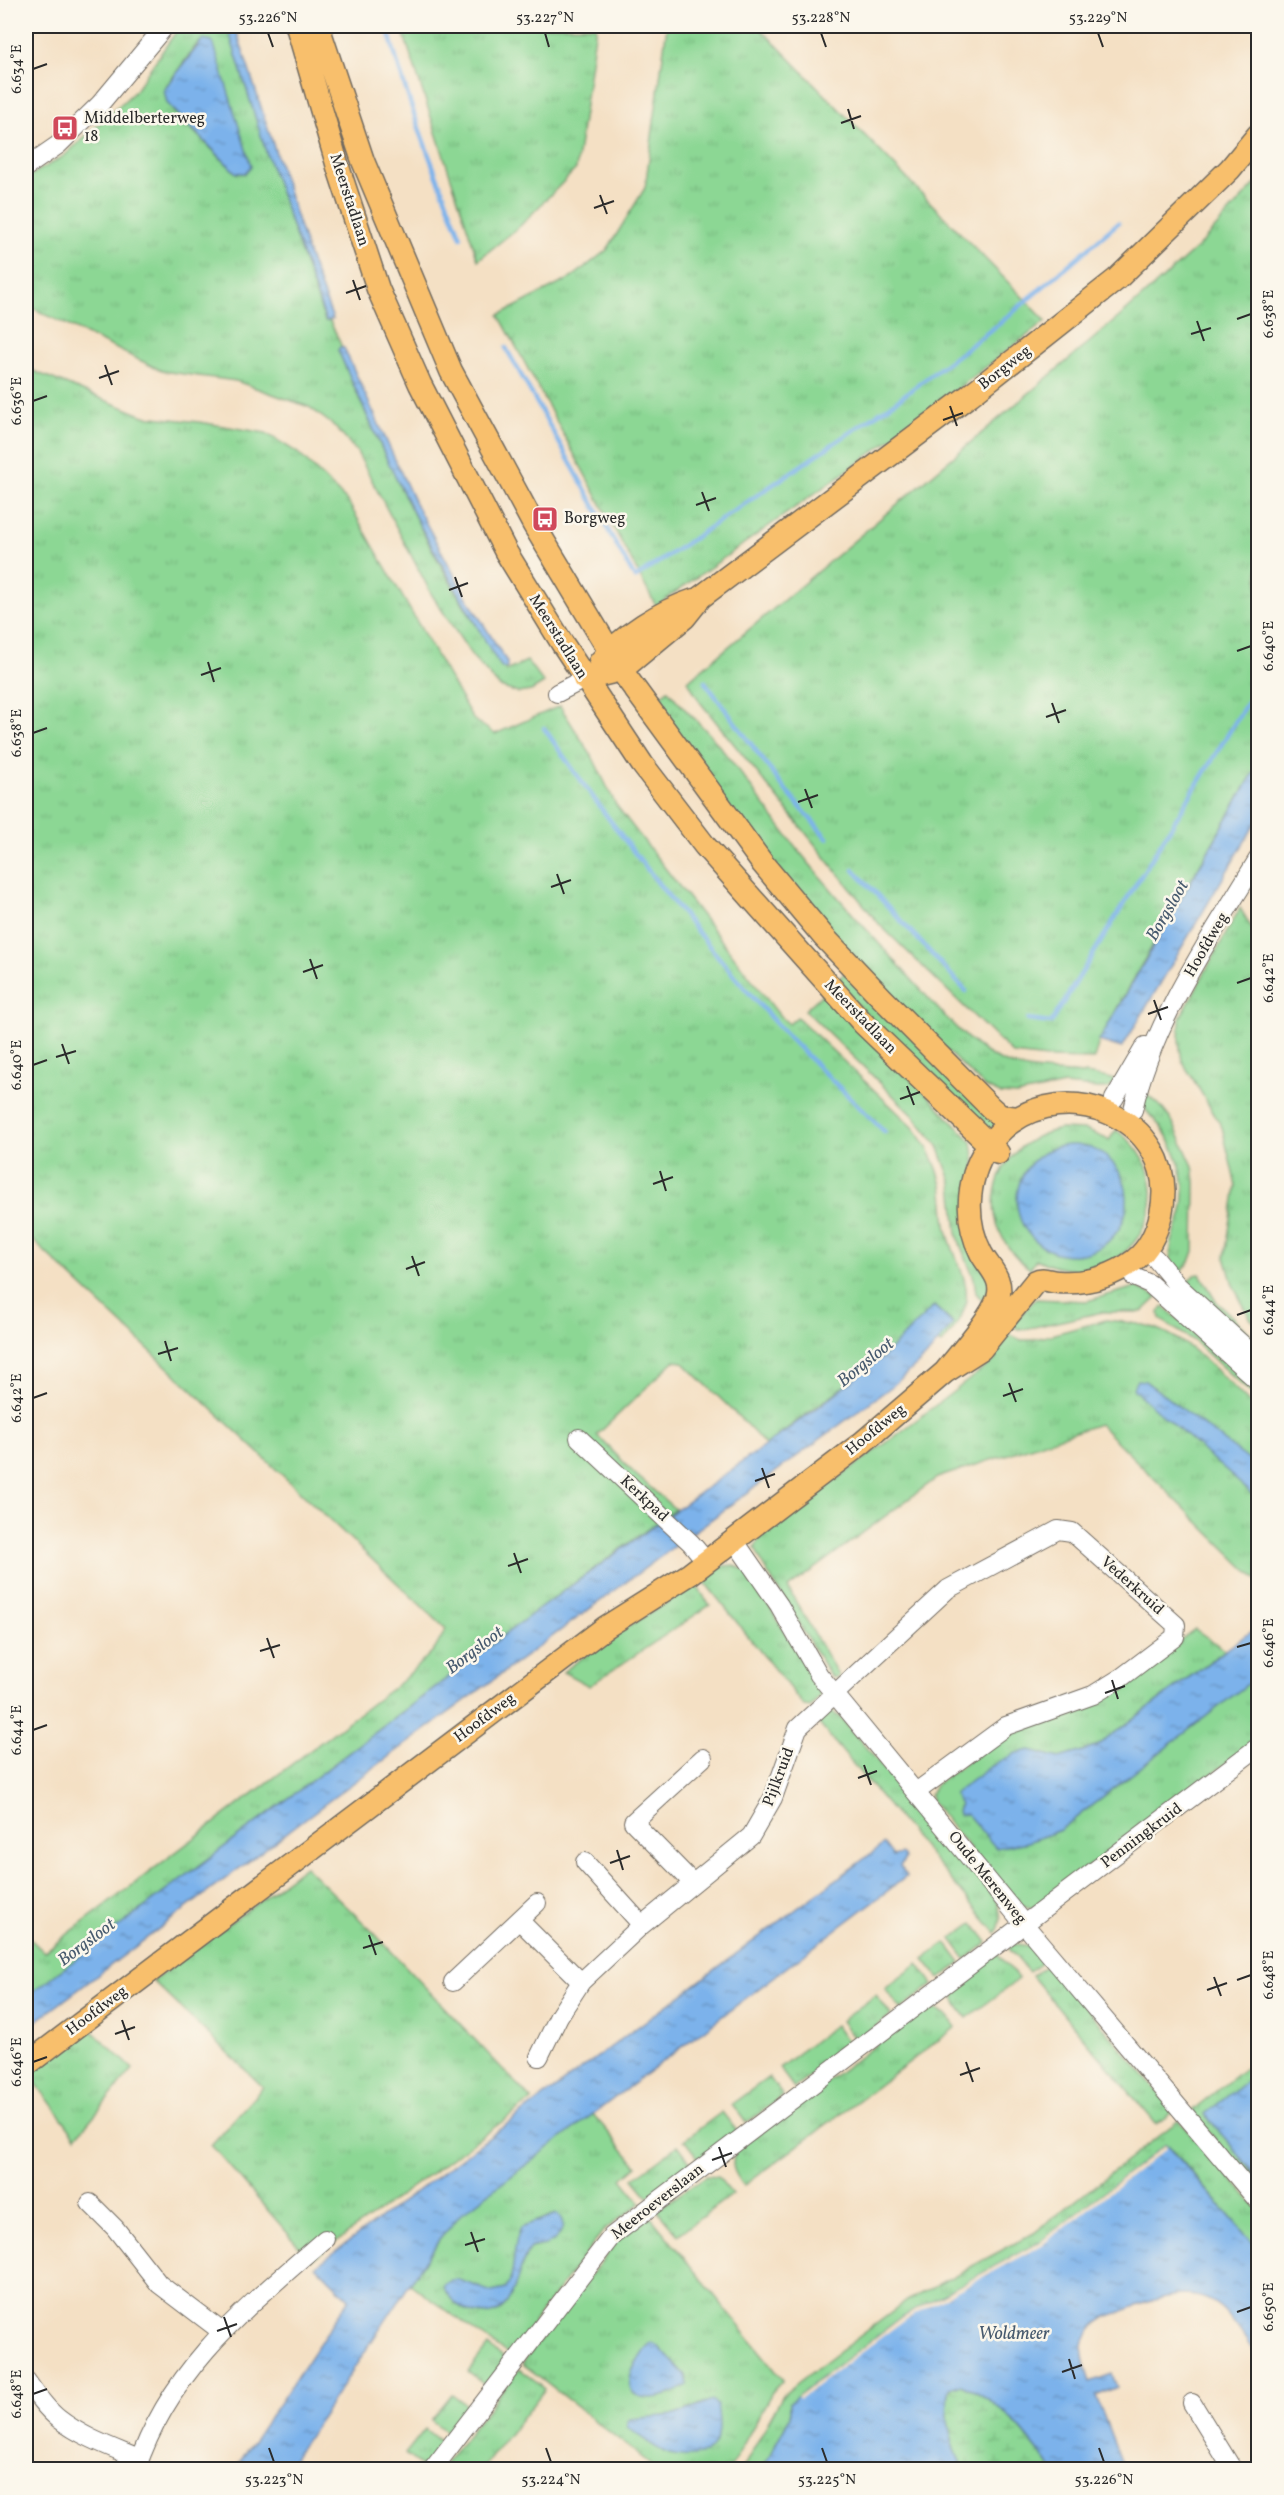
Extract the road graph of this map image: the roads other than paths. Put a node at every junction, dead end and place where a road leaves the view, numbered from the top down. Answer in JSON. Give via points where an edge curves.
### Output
{"nodes":[{"id":1,"x":165,"y":26,"type":"edge"},
{"id":2,"x":297,"y":26,"type":"edge"},
{"id":3,"x":318,"y":26,"type":"edge"},
{"id":4,"x":1258,"y":135,"type":"edge"},
{"id":5,"x":26,"y":167,"type":"edge"},
{"id":6,"x":615,"y":660,"type":"junction"},
{"id":7,"x":585,"y":679,"type":"junction"},
{"id":8,"x":557,"y":693,"type":"dead end"},
{"id":9,"x":1258,"y":859,"type":"edge"},
{"id":10,"x":1119,"y":1107,"type":"junction"},
{"id":11,"x":1020,"y":1110,"type":"junction"},
{"id":12,"x":994,"y":1149,"type":"junction"},
{"id":13,"x":1151,"y":1252,"type":"junction"},
{"id":14,"x":1134,"y":1277,"type":"junction"},
{"id":15,"x":1032,"y":1286,"type":"junction"},
{"id":16,"x":1258,"y":1359,"type":"edge"},
{"id":17,"x":945,"y":1372,"type":"junction"},
{"id":18,"x":1258,"y":1382,"type":"edge"},
{"id":19,"x":579,"y":1438,"type":"dead end"},
{"id":20,"x":734,"y":1540,"type":"junction"},
{"id":21,"x":706,"y":1561,"type":"junction"},
{"id":22,"x":835,"y":1694,"type":"junction"},
{"id":23,"x":1258,"y":1747,"type":"edge"},
{"id":24,"x":703,"y":1758,"type":"dead end"},
{"id":25,"x":916,"y":1792,"type":"junction"},
{"id":26,"x":585,"y":1862,"type":"dead end"},
{"id":27,"x":693,"y":1883,"type":"junction"},
{"id":28,"x":537,"y":1903,"type":"dead end"},
{"id":29,"x":519,"y":1920,"type":"junction"},
{"id":30,"x":1024,"y":1924,"type":"junction"},
{"id":31,"x":642,"y":1925,"type":"junction"},
{"id":32,"x":453,"y":1982,"type":"dead end"},
{"id":33,"x":581,"y":1982,"type":"junction"},
{"id":34,"x":539,"y":2057,"type":"dead end"},
{"id":35,"x":26,"y":2065,"type":"edge"},
{"id":36,"x":1258,"y":2201,"type":"edge"},
{"id":37,"x":90,"y":2203,"type":"dead end"},
{"id":38,"x":325,"y":2239,"type":"dead end"},
{"id":39,"x":222,"y":2331,"type":"junction"},
{"id":40,"x":26,"y":2380,"type":"edge"},
{"id":41,"x":1192,"y":2403,"type":"dead end"},
{"id":42,"x":137,"y":2464,"type":"edge"},
{"id":43,"x":432,"y":2469,"type":"edge"},
{"id":44,"x":1233,"y":2469,"type":"edge"}],
"edges":[{"from":1,"to":5,"type":"street","via":[[100,104],[58,145]]},
{"from":2,"to":7,"type":"main road","name":"Meerstadlaan","via":[[338,168],[386,307],[448,441],[506,552]]},
{"from":3,"to":6,"type":"main road","name":"Meerstadlaan","via":[[363,161],[451,371],[534,525]]},
{"from":4,"to":6,"type":"main road","name":"Borgweg","via":[[1230,169],[1117,279],[701,597],[678,605]]},
{"from":6,"to":7,"type":"main road","name":"Borgweg"},
{"from":6,"to":11,"type":"main road","name":"Meerstadlaan","via":[[771,873],[824,937],[979,1094]]},
{"from":7,"to":8,"type":"street"},
{"from":7,"to":12,"type":"main road","name":"Meerstadlaan","via":[[642,764],[743,891],[863,1023]]},
{"from":9,"to":10,"type":"street","name":"Hoofdweg","via":[[1158,1031],[1139,1085]]},
{"from":10,"to":11,"type":"main road","via":[[1061,1092]]},
{"from":10,"to":12,"type":"main road","via":[[1100,1120],[1073,1116],[1043,1121]]},
{"from":10,"to":13,"type":"main road","via":[[1149,1124],[1170,1159],[1175,1179],[1173,1220]]},
{"from":11,"to":12,"type":"main road"},
{"from":12,"to":15,"type":"main road","via":[[981,1194],[987,1238],[997,1258]]},
{"from":12,"to":17,"type":"main road","name":"Hoofdweg","via":[[977,1165],[969,1200],[974,1236],[981,1254],[995,1272],[998,1297]]},
{"from":13,"to":14,"type":"main road"},
{"from":13,"to":15,"type":"main road","via":[[1095,1279],[1068,1283],[1040,1279]]},
{"from":13,"to":16,"type":"street","via":[[1177,1285]]},
{"from":14,"to":15,"type":"main road","via":[[1084,1294]]},
{"from":14,"to":18,"type":"street","via":[[1150,1284]]},
{"from":15,"to":17,"type":"main road","name":"Hoofdweg","via":[[981,1349]]},
{"from":17,"to":20,"type":"main road","name":"Hoofdweg","via":[[862,1443]]},
{"from":19,"to":21,"type":"street","name":"Kerkpad"},
{"from":20,"to":21,"type":"main road","name":"Hoofdweg"},
{"from":20,"to":22,"type":"street","name":"Oude Merenweg"},
{"from":21,"to":35,"type":"main road","name":"Hoofdweg","via":[[606,1627]]},
{"from":22,"to":25,"type":"street","name":"Oude Merenweg"},
{"from":22,"to":25,"type":"street","name":"Vederkruid","via":[[948,1589],[1058,1530],[1072,1532],[1176,1625],[1175,1637],[1122,1677],[1093,1695],[1006,1726]]},
{"from":22,"to":27,"type":"street","name":"Pijlkruid","via":[[798,1728],[773,1798],[752,1836]]},
{"from":23,"to":30,"type":"street","name":"Penningkruid"},
{"from":24,"to":27,"type":"street","via":[[633,1822]]},
{"from":25,"to":30,"type":"street","name":"Oude Merenweg"},
{"from":26,"to":31,"type":"street"},
{"from":27,"to":31,"type":"street","name":"Pijlkruid"},
{"from":28,"to":29,"type":"street"},
{"from":29,"to":32,"type":"street"},
{"from":29,"to":33,"type":"street"},
{"from":30,"to":36,"type":"street","name":"Oude Merenweg"},
{"from":30,"to":43,"type":"street","name":"Meeroeverslaan","via":[[612,2236]]},
{"from":31,"to":33,"type":"street","name":"Pijlkruid"},
{"from":33,"to":34,"type":"street","name":"Pijlkruid"},
{"from":37,"to":39,"type":"street","via":[[159,2284]]},
{"from":38,"to":39,"type":"street"},
{"from":39,"to":42,"type":"street","via":[[183,2376],[162,2409]]},
{"from":40,"to":42,"type":"street","via":[[59,2419]]},
{"from":41,"to":44,"type":"street"}]}
